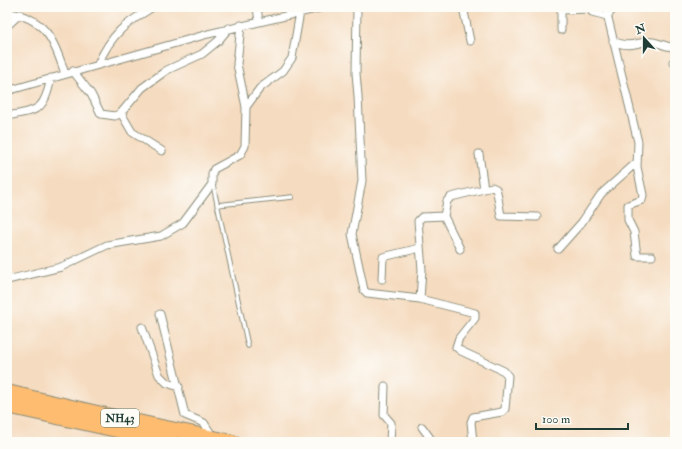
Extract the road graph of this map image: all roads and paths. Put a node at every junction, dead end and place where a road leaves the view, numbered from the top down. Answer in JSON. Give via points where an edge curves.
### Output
{"nodes":[{"id":1,"x":153,"y":7,"type":"edge"},
{"id":2,"x":257,"y":7,"type":"edge"},
{"id":3,"x":324,"y":7,"type":"edge"},
{"id":4,"x":356,"y":7,"type":"edge"},
{"id":5,"x":463,"y":7,"type":"edge"},
{"id":6,"x":615,"y":7,"type":"edge"},
{"id":7,"x":662,"y":7,"type":"edge"},
{"id":8,"x":673,"y":7,"type":"edge"},
{"id":9,"x":590,"y":8,"type":"edge"},
{"id":10,"x":300,"y":12,"type":"junction"},
{"id":11,"x":7,"y":13,"type":"edge"},
{"id":12,"x":20,"y":14,"type":"junction"},
{"id":13,"x":607,"y":16,"type":"junction"},
{"id":14,"x":259,"y":22,"type":"junction"},
{"id":15,"x":241,"y":25,"type":"junction"},
{"id":16,"x":7,"y":26,"type":"edge"},
{"id":17,"x":229,"y":28,"type":"junction"},
{"id":18,"x":561,"y":30,"type":"dead end"},
{"id":19,"x":470,"y":41,"type":"dead end"},
{"id":20,"x":613,"y":41,"type":"junction"},
{"id":21,"x":675,"y":47,"type":"edge"},
{"id":22,"x":98,"y":64,"type":"junction"},
{"id":23,"x":73,"y":71,"type":"junction"},
{"id":24,"x":65,"y":74,"type":"junction"},
{"id":25,"x":51,"y":78,"type":"junction"},
{"id":26,"x":7,"y":91,"type":"edge"},
{"id":27,"x":246,"y":107,"type":"junction"},
{"id":28,"x":121,"y":113,"type":"junction"},
{"id":29,"x":7,"y":116,"type":"edge"},
{"id":30,"x":162,"y":151,"type":"dead end"},
{"id":31,"x":478,"y":154,"type":"dead end"},
{"id":32,"x":636,"y":163,"type":"junction"},
{"id":33,"x":212,"y":184,"type":"junction"},
{"id":34,"x":484,"y":189,"type":"junction"},
{"id":35,"x":292,"y":197,"type":"dead end"},
{"id":36,"x":217,"y":205,"type":"junction"},
{"id":37,"x":444,"y":216,"type":"junction"},
{"id":38,"x":537,"y":217,"type":"dead end"},
{"id":39,"x":420,"y":248,"type":"junction"},
{"id":40,"x":460,"y":249,"type":"dead end"},
{"id":41,"x":558,"y":249,"type":"dead end"},
{"id":42,"x":652,"y":256,"type":"dead end"},
{"id":43,"x":382,"y":279,"type":"dead end"},
{"id":44,"x":7,"y":280,"type":"edge"},
{"id":45,"x":420,"y":299,"type":"junction"},
{"id":46,"x":160,"y":314,"type":"dead end"},
{"id":47,"x":142,"y":327,"type":"dead end"},
{"id":48,"x":248,"y":346,"type":"dead end"},
{"id":49,"x":385,"y":386,"type":"dead end"},
{"id":50,"x":179,"y":387,"type":"junction"},
{"id":51,"x":7,"y":392,"type":"edge"},
{"id":52,"x":7,"y":406,"type":"edge"},
{"id":53,"x":422,"y":427,"type":"dead end"},
{"id":54,"x":213,"y":437,"type":"junction"},
{"id":55,"x":163,"y":441,"type":"edge"},
{"id":56,"x":233,"y":442,"type":"edge"},
{"id":57,"x":390,"y":442,"type":"edge"},
{"id":58,"x":434,"y":442,"type":"edge"},
{"id":59,"x":473,"y":442,"type":"edge"}],
"edges":[{"from":1,"to":22,"type":"street","via":[[113,36]]},
{"from":2,"to":14,"type":"street"},
{"from":3,"to":10,"type":"street"},
{"from":4,"to":45,"type":"street","via":[[356,73],[362,181],[353,227],[353,241],[364,290],[367,293]]},
{"from":5,"to":19,"type":"street"},
{"from":6,"to":13,"type":"street"},
{"from":7,"to":8,"type":"street"},
{"from":9,"to":13,"type":"street","via":[[592,12]]},
{"from":9,"to":18,"type":"street","via":[[561,10]]},
{"from":10,"to":14,"type":"street"},
{"from":10,"to":27,"type":"street","via":[[292,58],[283,71],[260,88]]},
{"from":11,"to":12,"type":"street"},
{"from":12,"to":16,"type":"street"},
{"from":12,"to":24,"type":"street","via":[[37,24],[51,38]]},
{"from":13,"to":20,"type":"street"},
{"from":14,"to":15,"type":"street"},
{"from":15,"to":17,"type":"street"},
{"from":15,"to":27,"type":"street","via":[[237,64]]},
{"from":17,"to":22,"type":"street"},
{"from":17,"to":28,"type":"street","via":[[202,54],[167,70],[142,88]]},
{"from":20,"to":21,"type":"street","via":[[627,46],[652,42]]},
{"from":20,"to":32,"type":"street","via":[[638,142]]},
{"from":22,"to":23,"type":"street"},
{"from":23,"to":24,"type":"street"},
{"from":23,"to":28,"type":"street","via":[[91,94],[101,114],[115,116]]},
{"from":24,"to":25,"type":"street"},
{"from":25,"to":26,"type":"street"},
{"from":25,"to":29,"type":"street","via":[[47,97],[41,106]]},
{"from":27,"to":33,"type":"street","via":[[247,131],[244,150],[240,155],[214,169]]},
{"from":28,"to":30,"type":"street","via":[[132,132]]},
{"from":31,"to":34,"type":"street"},
{"from":32,"to":41,"type":"street","via":[[595,201],[582,222]]},
{"from":32,"to":42,"type":"street","via":[[643,198],[628,205],[628,220],[634,232],[637,256]]},
{"from":33,"to":36,"type":"lane"},
{"from":33,"to":44,"type":"street","via":[[183,223],[161,236],[107,245],[65,266]]},
{"from":34,"to":37,"type":"street","via":[[448,199]]},
{"from":34,"to":38,"type":"street","via":[[496,189],[503,217]]},
{"from":35,"to":36,"type":"lane"},
{"from":36,"to":48,"type":"lane"},
{"from":37,"to":39,"type":"street","via":[[418,220]]},
{"from":37,"to":40,"type":"street"},
{"from":39,"to":43,"type":"street","via":[[383,257]]},
{"from":39,"to":45,"type":"street"},
{"from":45,"to":59,"type":"street","via":[[475,313],[475,318],[459,338],[456,347],[507,373],[505,409],[502,412],[473,417]]},
{"from":46,"to":50,"type":"street"},
{"from":47,"to":50,"type":"street","via":[[159,375]]},
{"from":49,"to":57,"type":"street","via":[[384,415],[391,423]]},
{"from":50,"to":54,"type":"street","via":[[185,415],[204,423]]},
{"from":51,"to":54,"type":"highway","number":"NH43"},
{"from":52,"to":55,"type":"highway","number":"NH43"},
{"from":53,"to":58,"type":"street"},
{"from":54,"to":56,"type":"highway","number":"NH43"}]}
